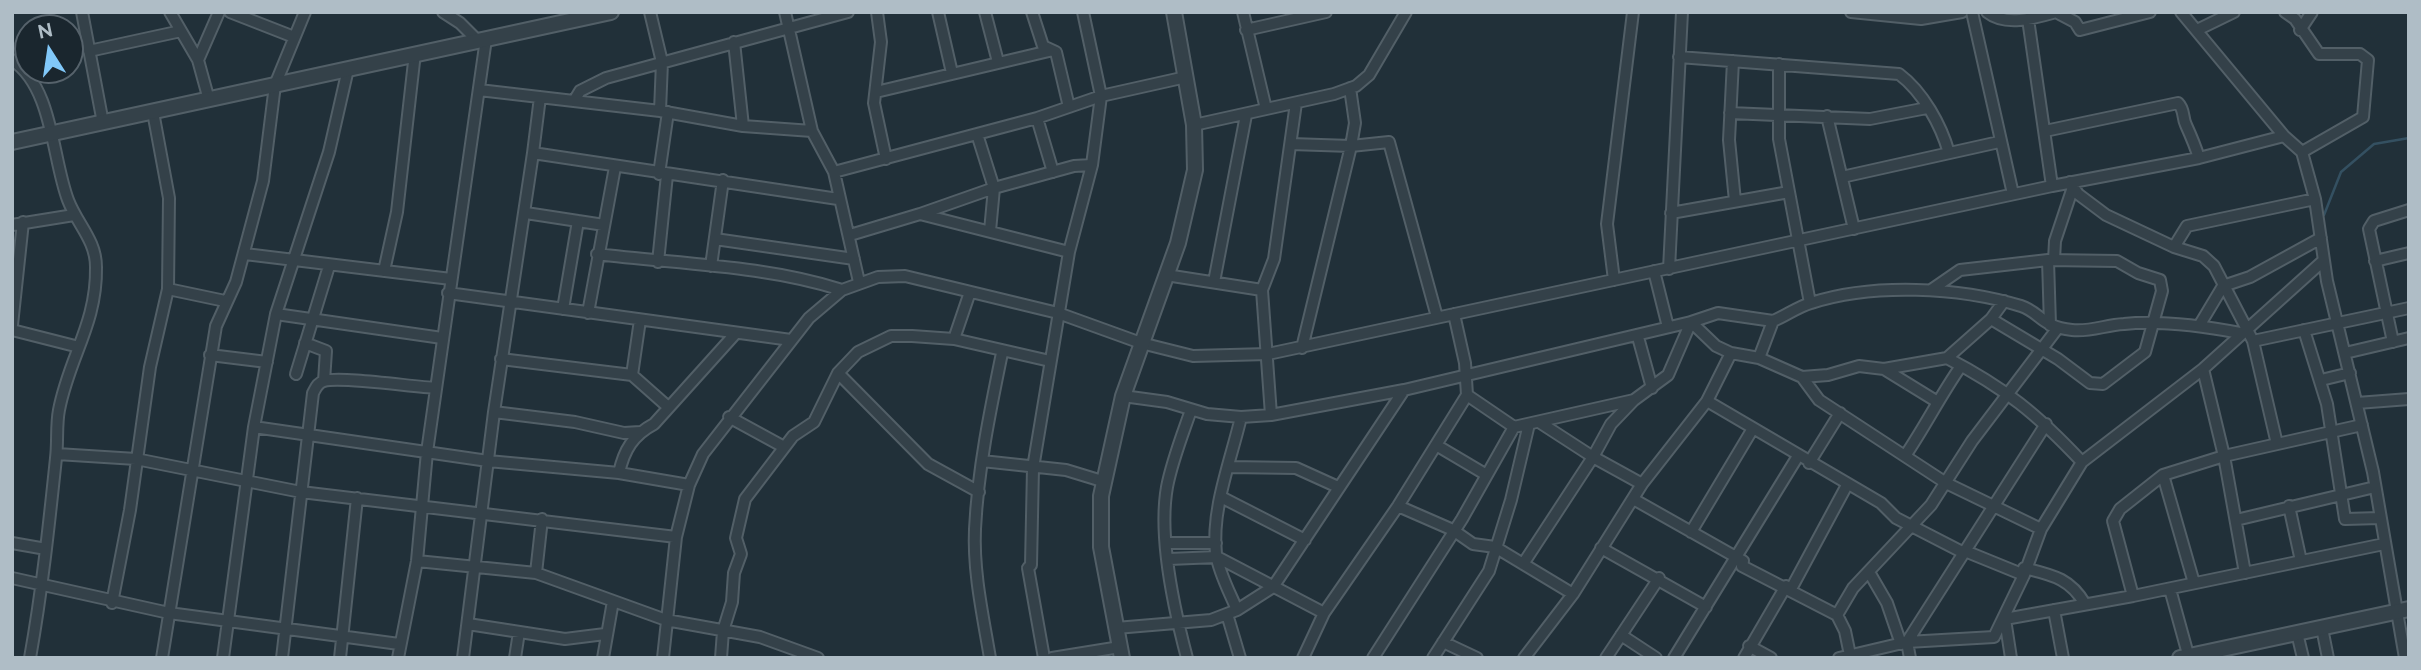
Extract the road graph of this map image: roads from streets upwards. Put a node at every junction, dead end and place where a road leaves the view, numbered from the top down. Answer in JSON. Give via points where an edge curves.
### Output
{"nodes":[{"id":1,"x":82,"y":12,"type":"edge"},
{"id":2,"x":170,"y":12,"type":"edge"},
{"id":3,"x":219,"y":12,"type":"edge"},
{"id":4,"x":230,"y":12,"type":"edge"},
{"id":5,"x":305,"y":12,"type":"edge"},
{"id":6,"x":443,"y":12,"type":"edge"},
{"id":7,"x":611,"y":12,"type":"edge"},
{"id":8,"x":650,"y":12,"type":"edge"},
{"id":9,"x":785,"y":12,"type":"edge"},
{"id":10,"x":848,"y":12,"type":"edge"},
{"id":11,"x":877,"y":12,"type":"edge"},
{"id":12,"x":938,"y":12,"type":"edge"},
{"id":13,"x":985,"y":12,"type":"edge"},
{"id":14,"x":1032,"y":12,"type":"edge"},
{"id":15,"x":1083,"y":12,"type":"edge"},
{"id":16,"x":1174,"y":12,"type":"edge"},
{"id":17,"x":1243,"y":12,"type":"edge"},
{"id":18,"x":1325,"y":12,"type":"edge"},
{"id":19,"x":1406,"y":12,"type":"edge"},
{"id":20,"x":1633,"y":12,"type":"edge"},
{"id":21,"x":1682,"y":12,"type":"edge"},
{"id":22,"x":1851,"y":12,"type":"edge"},
{"id":23,"x":1962,"y":12,"type":"edge"},
{"id":24,"x":1972,"y":12,"type":"edge"},
{"id":25,"x":1987,"y":12,"type":"edge"},
{"id":26,"x":2056,"y":12,"type":"edge"},
{"id":27,"x":2150,"y":12,"type":"edge"},
{"id":28,"x":2181,"y":12,"type":"edge"},
{"id":29,"x":2234,"y":12,"type":"edge"},
{"id":30,"x":2285,"y":12,"type":"edge"},
{"id":31,"x":2312,"y":12,"type":"edge"},
{"id":32,"x":462,"y":17,"type":"edge"},
{"id":33,"x":2028,"y":19,"type":"junction"},
{"id":34,"x":788,"y":27,"type":"junction"},
{"id":35,"x":1246,"y":30,"type":"junction"},
{"id":36,"x":2197,"y":30,"type":"junction"},
{"id":37,"x":2300,"y":30,"type":"junction"},
{"id":38,"x":181,"y":31,"type":"junction"},
{"id":39,"x":294,"y":37,"type":"junction"},
{"id":40,"x":482,"y":40,"type":"junction"},
{"id":41,"x":734,"y":42,"type":"junction"},
{"id":42,"x":89,"y":51,"type":"junction"},
{"id":43,"x":1049,"y":51,"type":"junction"},
{"id":44,"x":415,"y":54,"type":"junction"},
{"id":45,"x":1679,"y":57,"type":"junction"},
{"id":46,"x":12,"y":60,"type":"edge"},
{"id":47,"x":198,"y":60,"type":"junction"},
{"id":48,"x":1733,"y":61,"type":"junction"},
{"id":49,"x":662,"y":62,"type":"junction"},
{"id":50,"x":998,"y":62,"type":"junction"},
{"id":51,"x":1779,"y":64,"type":"junction"},
{"id":52,"x":348,"y":69,"type":"junction"},
{"id":53,"x":952,"y":73,"type":"junction"},
{"id":54,"x":1186,"y":77,"type":"junction"},
{"id":55,"x":275,"y":85,"type":"junction"},
{"id":56,"x":1350,"y":88,"type":"junction"},
{"id":57,"x":479,"y":90,"type":"junction"},
{"id":58,"x":876,"y":92,"type":"junction"},
{"id":59,"x":1101,"y":96,"type":"junction"},
{"id":60,"x":540,"y":97,"type":"junction"},
{"id":61,"x":209,"y":100,"type":"junction"},
{"id":62,"x":574,"y":101,"type":"junction"},
{"id":63,"x":1296,"y":103,"type":"junction"},
{"id":64,"x":1069,"y":107,"type":"junction"},
{"id":65,"x":1927,"y":108,"type":"junction"},
{"id":66,"x":1266,"y":109,"type":"junction"},
{"id":67,"x":664,"y":111,"type":"junction"},
{"id":68,"x":153,"y":112,"type":"junction"},
{"id":69,"x":1730,"y":113,"type":"junction"},
{"id":70,"x":1246,"y":115,"type":"junction"},
{"id":71,"x":1778,"y":116,"type":"junction"},
{"id":72,"x":1827,"y":116,"type":"junction"},
{"id":73,"x":1037,"y":118,"type":"junction"},
{"id":74,"x":103,"y":123,"type":"junction"},
{"id":75,"x":1194,"y":125,"type":"junction"},
{"id":76,"x":743,"y":127,"type":"junction"},
{"id":77,"x":812,"y":131,"type":"junction"},
{"id":78,"x":2045,"y":131,"type":"junction"},
{"id":79,"x":977,"y":134,"type":"junction"},
{"id":80,"x":52,"y":135,"type":"junction"},
{"id":81,"x":2284,"y":136,"type":"junction"},
{"id":82,"x":12,"y":142,"type":"edge"},
{"id":83,"x":1999,"y":142,"type":"junction"},
{"id":84,"x":1291,"y":144,"type":"junction"},
{"id":85,"x":1351,"y":146,"type":"junction"},
{"id":86,"x":2302,"y":152,"type":"junction"},
{"id":87,"x":533,"y":153,"type":"junction"},
{"id":88,"x":1950,"y":153,"type":"junction"},
{"id":89,"x":2199,"y":158,"type":"junction"},
{"id":90,"x":886,"y":159,"type":"junction"},
{"id":91,"x":1092,"y":165,"type":"junction"},
{"id":92,"x":615,"y":167,"type":"junction"},
{"id":93,"x":834,"y":172,"type":"junction"},
{"id":94,"x":1053,"y":172,"type":"junction"},
{"id":95,"x":663,"y":174,"type":"junction"},
{"id":96,"x":1842,"y":177,"type":"junction"},
{"id":97,"x":723,"y":180,"type":"junction"},
{"id":98,"x":2071,"y":184,"type":"junction"},
{"id":99,"x":2052,"y":186,"type":"junction"},
{"id":100,"x":994,"y":188,"type":"junction"},
{"id":101,"x":1788,"y":192,"type":"junction"},
{"id":102,"x":2013,"y":194,"type":"junction"},
{"id":103,"x":838,"y":198,"type":"junction"},
{"id":104,"x":2315,"y":199,"type":"junction"},
{"id":105,"x":1735,"y":201,"type":"junction"},
{"id":106,"x":2409,"y":211,"type":"edge"},
{"id":107,"x":526,"y":213,"type":"junction"},
{"id":108,"x":1671,"y":213,"type":"junction"},
{"id":109,"x":920,"y":214,"type":"junction"},
{"id":110,"x":75,"y":215,"type":"junction"},
{"id":111,"x":578,"y":221,"type":"junction"},
{"id":112,"x":18,"y":223,"type":"edge"},
{"id":113,"x":604,"y":225,"type":"junction"},
{"id":114,"x":1854,"y":229,"type":"junction"},
{"id":115,"x":990,"y":230,"type":"junction"},
{"id":116,"x":850,"y":235,"type":"junction"},
{"id":117,"x":715,"y":239,"type":"junction"},
{"id":118,"x":2321,"y":239,"type":"junction"},
{"id":119,"x":1798,"y":241,"type":"junction"},
{"id":120,"x":2174,"y":247,"type":"junction"},
{"id":121,"x":1069,"y":252,"type":"junction"},
{"id":122,"x":2409,"y":253,"type":"edge"},
{"id":123,"x":245,"y":254,"type":"junction"},
{"id":124,"x":597,"y":254,"type":"junction"},
{"id":125,"x":854,"y":259,"type":"junction"},
{"id":126,"x":2051,"y":260,"type":"junction"},
{"id":127,"x":294,"y":261,"type":"junction"},
{"id":128,"x":2323,"y":261,"type":"junction"},
{"id":129,"x":2375,"y":261,"type":"junction"},
{"id":130,"x":658,"y":262,"type":"junction"},
{"id":131,"x":329,"y":266,"type":"junction"},
{"id":132,"x":711,"y":266,"type":"junction"},
{"id":133,"x":1669,"y":269,"type":"junction"},
{"id":134,"x":384,"y":271,"type":"junction"},
{"id":135,"x":1654,"y":271,"type":"junction"},
{"id":136,"x":1166,"y":275,"type":"junction"},
{"id":137,"x":451,"y":279,"type":"junction"},
{"id":138,"x":1614,"y":280,"type":"junction"},
{"id":139,"x":859,"y":282,"type":"junction"},
{"id":140,"x":1214,"y":282,"type":"junction"},
{"id":141,"x":2223,"y":286,"type":"junction"},
{"id":142,"x":168,"y":289,"type":"junction"},
{"id":143,"x":842,"y":290,"type":"junction"},
{"id":144,"x":1262,"y":290,"type":"junction"},
{"id":145,"x":1931,"y":290,"type":"junction"},
{"id":146,"x":970,"y":292,"type":"junction"},
{"id":147,"x":448,"y":293,"type":"junction"},
{"id":148,"x":225,"y":301,"type":"junction"},
{"id":149,"x":509,"y":302,"type":"junction"},
{"id":150,"x":2004,"y":302,"type":"junction"},
{"id":151,"x":1810,"y":303,"type":"junction"},
{"id":152,"x":2409,"y":308,"type":"edge"},
{"id":153,"x":563,"y":309,"type":"junction"},
{"id":154,"x":588,"y":313,"type":"junction"},
{"id":155,"x":1058,"y":313,"type":"junction"},
{"id":156,"x":276,"y":314,"type":"junction"},
{"id":157,"x":1454,"y":314,"type":"junction"},
{"id":158,"x":2388,"y":314,"type":"junction"},
{"id":159,"x":1437,"y":317,"type":"junction"},
{"id":160,"x":315,"y":319,"type":"junction"},
{"id":161,"x":1991,"y":319,"type":"junction"},
{"id":162,"x":640,"y":320,"type":"junction"},
{"id":163,"x":1773,"y":321,"type":"junction"},
{"id":164,"x":1690,"y":322,"type":"junction"},
{"id":165,"x":2153,"y":324,"type":"junction"},
{"id":166,"x":2339,"y":324,"type":"junction"},
{"id":167,"x":2199,"y":326,"type":"junction"},
{"id":168,"x":1668,"y":327,"type":"junction"},
{"id":169,"x":2054,"y":327,"type":"junction"},
{"id":170,"x":12,"y":328,"type":"edge"},
{"id":171,"x":2244,"y":330,"type":"junction"},
{"id":172,"x":2304,"y":330,"type":"junction"},
{"id":173,"x":736,"y":333,"type":"junction"},
{"id":174,"x":1638,"y":337,"type":"junction"},
{"id":175,"x":442,"y":338,"type":"junction"},
{"id":176,"x":2409,"y":338,"type":"edge"},
{"id":177,"x":791,"y":340,"type":"junction"},
{"id":178,"x":954,"y":340,"type":"junction"},
{"id":179,"x":2253,"y":341,"type":"junction"},
{"id":180,"x":2393,"y":342,"type":"junction"},
{"id":181,"x":304,"y":343,"type":"junction"},
{"id":182,"x":1141,"y":343,"type":"junction"},
{"id":183,"x":79,"y":347,"type":"junction"},
{"id":184,"x":1302,"y":348,"type":"junction"},
{"id":185,"x":2040,"y":351,"type":"junction"},
{"id":186,"x":1002,"y":353,"type":"junction"},
{"id":187,"x":1731,"y":353,"type":"junction"},
{"id":188,"x":2345,"y":353,"type":"junction"},
{"id":189,"x":1268,"y":354,"type":"junction"},
{"id":190,"x":210,"y":355,"type":"junction"},
{"id":191,"x":1759,"y":358,"type":"junction"},
{"id":192,"x":501,"y":359,"type":"junction"},
{"id":193,"x":1947,"y":359,"type":"junction"},
{"id":194,"x":1050,"y":361,"type":"junction"},
{"id":195,"x":267,"y":362,"type":"junction"},
{"id":196,"x":1961,"y":366,"type":"junction"},
{"id":197,"x":1884,"y":369,"type":"junction"},
{"id":198,"x":2203,"y":369,"type":"junction"},
{"id":199,"x":838,"y":373,"type":"junction"},
{"id":200,"x":2350,"y":373,"type":"junction"},
{"id":201,"x":296,"y":374,"type":"dead end"},
{"id":202,"x":1467,"y":374,"type":"junction"},
{"id":203,"x":632,"y":375,"type":"junction"},
{"id":204,"x":1802,"y":377,"type":"junction"},
{"id":205,"x":2321,"y":380,"type":"junction"},
{"id":206,"x":324,"y":381,"type":"junction"},
{"id":207,"x":436,"y":388,"type":"junction"},
{"id":208,"x":1652,"y":388,"type":"junction"},
{"id":209,"x":1404,"y":390,"type":"junction"},
{"id":210,"x":2008,"y":392,"type":"junction"},
{"id":211,"x":1467,"y":395,"type":"junction"},
{"id":212,"x":1123,"y":396,"type":"junction"},
{"id":213,"x":2409,"y":399,"type":"edge"},
{"id":214,"x":1634,"y":400,"type":"junction"},
{"id":215,"x":1707,"y":401,"type":"junction"},
{"id":216,"x":1936,"y":401,"type":"junction"},
{"id":217,"x":2357,"y":403,"type":"junction"},
{"id":218,"x":667,"y":406,"type":"junction"},
{"id":219,"x":1191,"y":410,"type":"junction"},
{"id":220,"x":494,"y":412,"type":"junction"},
{"id":221,"x":1840,"y":414,"type":"junction"},
{"id":222,"x":1271,"y":415,"type":"junction"},
{"id":223,"x":729,"y":417,"type":"junction"},
{"id":224,"x":1241,"y":417,"type":"junction"},
{"id":225,"x":1534,"y":423,"type":"junction"},
{"id":226,"x":2046,"y":424,"type":"junction"},
{"id":227,"x":2362,"y":425,"type":"junction"},
{"id":228,"x":254,"y":427,"type":"junction"},
{"id":229,"x":1514,"y":427,"type":"junction"},
{"id":230,"x":1752,"y":430,"type":"junction"},
{"id":231,"x":640,"y":432,"type":"junction"},
{"id":232,"x":2330,"y":433,"type":"junction"},
{"id":233,"x":310,"y":435,"type":"junction"},
{"id":234,"x":2277,"y":444,"type":"junction"},
{"id":235,"x":1436,"y":445,"type":"junction"},
{"id":236,"x":784,"y":447,"type":"junction"},
{"id":237,"x":427,"y":452,"type":"junction"},
{"id":238,"x":57,"y":454,"type":"junction"},
{"id":239,"x":1798,"y":456,"type":"junction"},
{"id":240,"x":1905,"y":456,"type":"junction"},
{"id":241,"x":2224,"y":456,"type":"junction"},
{"id":242,"x":1593,"y":457,"type":"junction"},
{"id":243,"x":136,"y":459,"type":"junction"},
{"id":244,"x":488,"y":461,"type":"junction"},
{"id":245,"x":982,"y":461,"type":"junction"},
{"id":246,"x":2082,"y":462,"type":"junction"},
{"id":247,"x":1809,"y":463,"type":"junction"},
{"id":248,"x":1229,"y":467,"type":"junction"},
{"id":249,"x":1033,"y":468,"type":"junction"},
{"id":250,"x":192,"y":470,"type":"junction"},
{"id":251,"x":619,"y":473,"type":"junction"},
{"id":252,"x":1485,"y":474,"type":"junction"},
{"id":253,"x":2163,"y":475,"type":"junction"},
{"id":254,"x":1102,"y":481,"type":"junction"},
{"id":255,"x":247,"y":483,"type":"junction"},
{"id":256,"x":1946,"y":483,"type":"junction"},
{"id":257,"x":1642,"y":484,"type":"junction"},
{"id":258,"x":689,"y":485,"type":"junction"},
{"id":259,"x":1847,"y":485,"type":"junction"},
{"id":260,"x":1338,"y":487,"type":"junction"},
{"id":261,"x":2375,"y":487,"type":"junction"},
{"id":262,"x":301,"y":492,"type":"junction"},
{"id":263,"x":979,"y":492,"type":"junction"},
{"id":264,"x":2342,"y":493,"type":"junction"},
{"id":265,"x":1221,"y":497,"type":"junction"},
{"id":266,"x":357,"y":498,"type":"junction"},
{"id":267,"x":1635,"y":500,"type":"junction"},
{"id":268,"x":422,"y":506,"type":"junction"},
{"id":269,"x":1398,"y":506,"type":"junction"},
{"id":270,"x":2289,"y":506,"type":"junction"},
{"id":271,"x":1994,"y":509,"type":"junction"},
{"id":272,"x":482,"y":513,"type":"junction"},
{"id":273,"x":2380,"y":518,"type":"junction"},
{"id":274,"x":542,"y":519,"type":"junction"},
{"id":275,"x":2236,"y":520,"type":"junction"},
{"id":276,"x":1914,"y":525,"type":"junction"},
{"id":277,"x":2041,"y":529,"type":"junction"},
{"id":278,"x":1453,"y":530,"type":"junction"},
{"id":279,"x":1691,"y":532,"type":"junction"},
{"id":280,"x":676,"y":537,"type":"junction"},
{"id":281,"x":1305,"y":540,"type":"junction"},
{"id":282,"x":12,"y":543,"type":"edge"},
{"id":283,"x":1167,"y":543,"type":"junction"},
{"id":284,"x":1216,"y":543,"type":"junction"},
{"id":285,"x":2384,"y":544,"type":"junction"},
{"id":286,"x":1495,"y":547,"type":"junction"},
{"id":287,"x":1601,"y":548,"type":"junction"},
{"id":288,"x":46,"y":549,"type":"junction"},
{"id":289,"x":1964,"y":552,"type":"junction"},
{"id":290,"x":1217,"y":557,"type":"junction"},
{"id":291,"x":1736,"y":558,"type":"junction"},
{"id":292,"x":1169,"y":559,"type":"junction"},
{"id":293,"x":417,"y":561,"type":"junction"},
{"id":294,"x":2301,"y":561,"type":"junction"},
{"id":295,"x":1523,"y":564,"type":"junction"},
{"id":296,"x":476,"y":566,"type":"junction"},
{"id":297,"x":1869,"y":572,"type":"junction"},
{"id":298,"x":2024,"y":572,"type":"junction"},
{"id":299,"x":536,"y":573,"type":"junction"},
{"id":300,"x":2245,"y":573,"type":"junction"},
{"id":301,"x":12,"y":578,"type":"edge"},
{"id":302,"x":1659,"y":578,"type":"junction"},
{"id":303,"x":2194,"y":583,"type":"junction"},
{"id":304,"x":44,"y":585,"type":"junction"},
{"id":305,"x":1273,"y":587,"type":"junction"},
{"id":306,"x":1789,"y":587,"type":"junction"},
{"id":307,"x":2170,"y":589,"type":"junction"},
{"id":308,"x":1573,"y":594,"type":"junction"},
{"id":309,"x":2133,"y":596,"type":"junction"},
{"id":310,"x":613,"y":601,"type":"junction"},
{"id":311,"x":112,"y":603,"type":"junction"},
{"id":312,"x":2085,"y":604,"type":"junction"},
{"id":313,"x":1706,"y":607,"type":"junction"},
{"id":314,"x":2054,"y":610,"type":"junction"},
{"id":315,"x":2402,"y":610,"type":"edge"},
{"id":316,"x":1232,"y":612,"type":"junction"},
{"id":317,"x":169,"y":613,"type":"junction"},
{"id":318,"x":1324,"y":614,"type":"junction"},
{"id":319,"x":1837,"y":615,"type":"junction"},
{"id":320,"x":2005,"y":619,"type":"junction"},
{"id":321,"x":666,"y":620,"type":"junction"},
{"id":322,"x":229,"y":621,"type":"junction"},
{"id":323,"x":468,"y":624,"type":"junction"},
{"id":324,"x":1178,"y":624,"type":"junction"},
{"id":325,"x":286,"y":627,"type":"junction"},
{"id":326,"x":1116,"y":628,"type":"junction"},
{"id":327,"x":2322,"y":628,"type":"junction"},
{"id":328,"x":723,"y":631,"type":"junction"},
{"id":329,"x":519,"y":632,"type":"junction"},
{"id":330,"x":2297,"y":633,"type":"junction"},
{"id":331,"x":605,"y":634,"type":"junction"},
{"id":332,"x":1621,"y":635,"type":"junction"},
{"id":333,"x":343,"y":636,"type":"junction"},
{"id":334,"x":1443,"y":642,"type":"junction"},
{"id":335,"x":1904,"y":643,"type":"junction"},
{"id":336,"x":399,"y":644,"type":"junction"},
{"id":337,"x":1749,"y":646,"type":"junction"},
{"id":338,"x":1121,"y":652,"type":"edge"},
{"id":339,"x":1301,"y":657,"type":"edge"},
{"id":340,"x":1844,"y":657,"type":"edge"},
{"id":341,"x":2186,"y":657,"type":"edge"},
{"id":342,"x":30,"y":658,"type":"edge"},
{"id":343,"x":162,"y":658,"type":"edge"},
{"id":344,"x":223,"y":658,"type":"edge"},
{"id":345,"x":282,"y":658,"type":"edge"},
{"id":346,"x":340,"y":658,"type":"edge"},
{"id":347,"x":398,"y":658,"type":"edge"},
{"id":348,"x":463,"y":658,"type":"edge"},
{"id":349,"x":515,"y":658,"type":"edge"},
{"id":350,"x":603,"y":658,"type":"edge"},
{"id":351,"x":663,"y":658,"type":"edge"},
{"id":352,"x":721,"y":658,"type":"edge"},
{"id":353,"x":818,"y":658,"type":"edge"},
{"id":354,"x":990,"y":658,"type":"edge"},
{"id":355,"x":1044,"y":658,"type":"edge"},
{"id":356,"x":1052,"y":658,"type":"edge"},
{"id":357,"x":1187,"y":658,"type":"edge"},
{"id":358,"x":1240,"y":658,"type":"edge"},
{"id":359,"x":1373,"y":658,"type":"edge"},
{"id":360,"x":1433,"y":658,"type":"edge"},
{"id":361,"x":1477,"y":658,"type":"edge"},
{"id":362,"x":1524,"y":658,"type":"edge"},
{"id":363,"x":1606,"y":658,"type":"edge"},
{"id":364,"x":1656,"y":658,"type":"edge"},
{"id":365,"x":1674,"y":658,"type":"edge"},
{"id":366,"x":1744,"y":658,"type":"edge"},
{"id":367,"x":1771,"y":658,"type":"edge"},
{"id":368,"x":1910,"y":658,"type":"edge"},
{"id":369,"x":2011,"y":658,"type":"edge"},
{"id":370,"x":2063,"y":658,"type":"edge"},
{"id":371,"x":2303,"y":658,"type":"edge"},
{"id":372,"x":2328,"y":658,"type":"edge"},
{"id":373,"x":2405,"y":658,"type":"edge"}],
"edges":[{"from":1,"to":42,"type":"street"},
{"from":2,"to":38,"type":"street"},
{"from":3,"to":47,"type":"street"},
{"from":4,"to":39,"type":"street"},
{"from":5,"to":39,"type":"street"},
{"from":6,"to":32,"type":"street"},
{"from":7,"to":40,"type":"street"},
{"from":8,"to":49,"type":"street"},
{"from":9,"to":34,"type":"street"},
{"from":10,"to":34,"type":"street"},
{"from":11,"to":58,"type":"street","via":[[881,41]]},
{"from":12,"to":53,"type":"street"},
{"from":13,"to":50,"type":"street"},
{"from":14,"to":43,"type":"street","via":[[1043,47]]},
{"from":15,"to":59,"type":"street"},
{"from":16,"to":54,"type":"street"},
{"from":17,"to":35,"type":"street"},
{"from":18,"to":35,"type":"street"},
{"from":19,"to":56,"type":"street","via":[[1369,75]]},
{"from":20,"to":138,"type":"street","via":[[1607,224]]},
{"from":21,"to":45,"type":"street"},
{"from":22,"to":23,"type":"street","via":[[1922,19]]},
{"from":24,"to":83,"type":"street"},
{"from":25,"to":33,"type":"street","via":[[2003,20]]},
{"from":26,"to":27,"type":"street","via":[[2080,30]]},
{"from":26,"to":33,"type":"street"},
{"from":28,"to":36,"type":"street"},
{"from":29,"to":36,"type":"street"},
{"from":30,"to":37,"type":"street"},
{"from":31,"to":37,"type":"street"},
{"from":32,"to":40,"type":"street"},
{"from":33,"to":78,"type":"street"},
{"from":34,"to":41,"type":"street"},
{"from":34,"to":77,"type":"street"},
{"from":35,"to":66,"type":"street"},
{"from":36,"to":81,"type":"street"},
{"from":37,"to":86,"type":"street","via":[[2319,54],[2360,54],[2368,60],[2363,117]]},
{"from":38,"to":42,"type":"street"},
{"from":38,"to":47,"type":"street"},
{"from":39,"to":55,"type":"street"},
{"from":40,"to":44,"type":"street"},
{"from":40,"to":57,"type":"street"},
{"from":41,"to":49,"type":"street"},
{"from":41,"to":76,"type":"street"},
{"from":42,"to":74,"type":"street"},
{"from":43,"to":50,"type":"street"},
{"from":43,"to":64,"type":"street","via":[[1056,52],[1060,61]]},
{"from":44,"to":52,"type":"street"},
{"from":44,"to":134,"type":"street","via":[[397,212]]},
{"from":45,"to":48,"type":"street"},
{"from":45,"to":108,"type":"street"},
{"from":46,"to":80,"type":"street","via":[[32,78]]},
{"from":47,"to":61,"type":"street"},
{"from":48,"to":51,"type":"street"},
{"from":48,"to":69,"type":"street"},
{"from":49,"to":62,"type":"street","via":[[589,85]]},
{"from":49,"to":67,"type":"street"},
{"from":50,"to":53,"type":"street"},
{"from":51,"to":65,"type":"street","via":[[1899,74],[1913,85]]},
{"from":51,"to":71,"type":"street"},
{"from":52,"to":55,"type":"street"},
{"from":52,"to":127,"type":"street","via":[[329,152]]},
{"from":53,"to":58,"type":"street"},
{"from":54,"to":59,"type":"street"},
{"from":54,"to":75,"type":"street"},
{"from":55,"to":61,"type":"street"},
{"from":55,"to":123,"type":"street","via":[[266,168]]},
{"from":56,"to":63,"type":"street"},
{"from":56,"to":85,"type":"street","via":[[1355,123]]},
{"from":57,"to":60,"type":"street"},
{"from":57,"to":137,"type":"street"},
{"from":58,"to":90,"type":"street","via":[[875,120]]},
{"from":59,"to":64,"type":"street"},
{"from":59,"to":91,"type":"street"},
{"from":60,"to":62,"type":"street"},
{"from":60,"to":87,"type":"street"},
{"from":61,"to":68,"type":"street"},
{"from":62,"to":67,"type":"street"},
{"from":63,"to":66,"type":"street"},
{"from":63,"to":84,"type":"street"},
{"from":64,"to":73,"type":"street"},
{"from":65,"to":72,"type":"street","via":[[1870,119]]},
{"from":65,"to":88,"type":"street","via":[[1943,130]]},
{"from":66,"to":70,"type":"street"},
{"from":67,"to":76,"type":"street"},
{"from":67,"to":95,"type":"street"},
{"from":68,"to":74,"type":"street"},
{"from":68,"to":142,"type":"street","via":[[169,198]]},
{"from":69,"to":71,"type":"street"},
{"from":69,"to":105,"type":"street"},
{"from":70,"to":75,"type":"street"},
{"from":70,"to":140,"type":"street"},
{"from":71,"to":72,"type":"street"},
{"from":71,"to":101,"type":"street"},
{"from":72,"to":96,"type":"street"},
{"from":73,"to":79,"type":"street"},
{"from":73,"to":94,"type":"street"},
{"from":74,"to":80,"type":"street"},
{"from":75,"to":136,"type":"street","via":[[1195,170]]},
{"from":76,"to":77,"type":"street"},
{"from":77,"to":93,"type":"street"},
{"from":78,"to":89,"type":"street","via":[[2178,103]]},
{"from":78,"to":99,"type":"street"},
{"from":79,"to":90,"type":"street"},
{"from":79,"to":100,"type":"street"},
{"from":80,"to":82,"type":"street"},
{"from":80,"to":110,"type":"street"},
{"from":81,"to":86,"type":"street"},
{"from":81,"to":89,"type":"street"},
{"from":83,"to":88,"type":"street"},
{"from":83,"to":102,"type":"street"},
{"from":84,"to":85,"type":"street"},
{"from":84,"to":144,"type":"street","via":[[1274,259]]},
{"from":85,"to":159,"type":"street","via":[[1389,142]]},
{"from":85,"to":184,"type":"street"},
{"from":86,"to":104,"type":"street"},
{"from":87,"to":92,"type":"street"},
{"from":87,"to":107,"type":"street"},
{"from":88,"to":96,"type":"street"},
{"from":89,"to":98,"type":"street"},
{"from":90,"to":93,"type":"street"},
{"from":91,"to":94,"type":"street"},
{"from":91,"to":121,"type":"street"},
{"from":92,"to":95,"type":"street"},
{"from":92,"to":113,"type":"street"},
{"from":93,"to":103,"type":"street"},
{"from":94,"to":100,"type":"street"},
{"from":95,"to":97,"type":"street"},
{"from":95,"to":130,"type":"street"},
{"from":96,"to":114,"type":"street"},
{"from":97,"to":103,"type":"street"},
{"from":97,"to":117,"type":"street"},
{"from":98,"to":99,"type":"street"},
{"from":98,"to":120,"type":"street","via":[[2091,206]]},
{"from":98,"to":126,"type":"street"},
{"from":99,"to":102,"type":"street"},
{"from":100,"to":109,"type":"street"},
{"from":100,"to":115,"type":"street"},
{"from":101,"to":105,"type":"street"},
{"from":101,"to":119,"type":"street"},
{"from":102,"to":114,"type":"street"},
{"from":103,"to":116,"type":"street"},
{"from":104,"to":118,"type":"street"},
{"from":104,"to":120,"type":"street","via":[[2188,226]]},
{"from":105,"to":108,"type":"street"},
{"from":106,"to":129,"type":"street","via":[[2382,217],[2371,225]]},
{"from":107,"to":111,"type":"street"},
{"from":107,"to":149,"type":"street"},
{"from":108,"to":133,"type":"street"},
{"from":109,"to":115,"type":"street"},
{"from":109,"to":116,"type":"street"},
{"from":110,"to":112,"type":"street"},
{"from":110,"to":183,"type":"street","via":[[92,242],[96,262],[94,302]]},
{"from":111,"to":113,"type":"street"},
{"from":111,"to":153,"type":"street"},
{"from":112,"to":170,"type":"street"},
{"from":113,"to":124,"type":"street"},
{"from":114,"to":119,"type":"street"},
{"from":115,"to":121,"type":"street"},
{"from":116,"to":125,"type":"street"},
{"from":117,"to":125,"type":"street"},
{"from":117,"to":132,"type":"street"},
{"from":118,"to":128,"type":"street"},
{"from":118,"to":141,"type":"street","via":[[2250,277]]},
{"from":119,"to":133,"type":"street"},
{"from":119,"to":151,"type":"street"},
{"from":120,"to":141,"type":"street","via":[[2208,260]]},
{"from":121,"to":155,"type":"street"},
{"from":122,"to":129,"type":"street"},
{"from":123,"to":127,"type":"street"},
{"from":123,"to":148,"type":"street"},
{"from":124,"to":130,"type":"street"},
{"from":124,"to":154,"type":"street"},
{"from":125,"to":139,"type":"street"},
{"from":126,"to":145,"type":"street","via":[[1960,270]]},
{"from":126,"to":165,"type":"street","via":[[2117,261],[2160,280],[2162,291]]},
{"from":126,"to":169,"type":"street"},
{"from":127,"to":131,"type":"street"},
{"from":127,"to":156,"type":"street"},
{"from":128,"to":166,"type":"street"},
{"from":128,"to":171,"type":"street"},
{"from":129,"to":158,"type":"street"},
{"from":130,"to":132,"type":"street"},
{"from":131,"to":134,"type":"street"},
{"from":131,"to":160,"type":"street"},
{"from":132,"to":143,"type":"street"},
{"from":133,"to":135,"type":"street"},
{"from":134,"to":137,"type":"street"},
{"from":135,"to":138,"type":"street"},
{"from":135,"to":168,"type":"street"},
{"from":136,"to":140,"type":"street"},
{"from":136,"to":182,"type":"street"},
{"from":137,"to":147,"type":"street"},
{"from":138,"to":157,"type":"street"},
{"from":139,"to":143,"type":"street"},
{"from":139,"to":146,"type":"street","via":[[905,276]]},
{"from":140,"to":144,"type":"street"},
{"from":141,"to":167,"type":"street"},
{"from":141,"to":171,"type":"street"},
{"from":142,"to":148,"type":"street"},
{"from":142,"to":243,"type":"street"},
{"from":143,"to":177,"type":"street"},
{"from":144,"to":189,"type":"street"},
{"from":145,"to":150,"type":"street"},
{"from":145,"to":151,"type":"street","via":[[1853,294]]},
{"from":146,"to":155,"type":"street"},
{"from":146,"to":178,"type":"street"},
{"from":147,"to":149,"type":"street"},
{"from":147,"to":175,"type":"street"},
{"from":148,"to":190,"type":"street"},
{"from":149,"to":153,"type":"street"},
{"from":149,"to":192,"type":"street"},
{"from":150,"to":161,"type":"street"},
{"from":150,"to":169,"type":"street","via":[[2025,307]]},
{"from":151,"to":163,"type":"street"},
{"from":152,"to":158,"type":"street"},
{"from":153,"to":154,"type":"street"},
{"from":154,"to":162,"type":"street"},
{"from":155,"to":182,"type":"street"},
{"from":155,"to":194,"type":"street"},
{"from":156,"to":160,"type":"street"},
{"from":156,"to":195,"type":"street"},
{"from":157,"to":159,"type":"street"},
{"from":157,"to":202,"type":"street"},
{"from":158,"to":166,"type":"street"},
{"from":158,"to":180,"type":"street"},
{"from":159,"to":184,"type":"street"},
{"from":160,"to":175,"type":"street"},
{"from":160,"to":181,"type":"street"},
{"from":161,"to":185,"type":"street"},
{"from":161,"to":193,"type":"street"},
{"from":162,"to":173,"type":"street"},
{"from":162,"to":203,"type":"street"},
{"from":163,"to":164,"type":"street","via":[[1718,313]]},
{"from":163,"to":191,"type":"street"},
{"from":164,"to":168,"type":"street"},
{"from":164,"to":187,"type":"street"},
{"from":164,"to":208,"type":"street","via":[[1668,375]]},
{"from":165,"to":167,"type":"street"},
{"from":165,"to":169,"type":"street","via":[[2124,324],[2089,332]]},
{"from":165,"to":185,"type":"street","via":[[2145,352],[2103,384],[2090,383]]},
{"from":166,"to":172,"type":"street"},
{"from":166,"to":188,"type":"street"},
{"from":167,"to":171,"type":"street"},
{"from":168,"to":174,"type":"street"},
{"from":169,"to":185,"type":"street"},
{"from":170,"to":183,"type":"street"},
{"from":171,"to":179,"type":"street"},
{"from":171,"to":198,"type":"street"},
{"from":172,"to":179,"type":"street"},
{"from":172,"to":205,"type":"street"},
{"from":173,"to":177,"type":"street"},
{"from":173,"to":218,"type":"street"},
{"from":174,"to":202,"type":"street"},
{"from":174,"to":208,"type":"street"},
{"from":175,"to":207,"type":"street"},
{"from":176,"to":180,"type":"street"},
{"from":177,"to":223,"type":"street"},
{"from":178,"to":186,"type":"street"},
{"from":178,"to":199,"type":"street","via":[[891,336],[858,352]]},
{"from":179,"to":234,"type":"street"},
{"from":180,"to":188,"type":"street"},
{"from":181,"to":201,"type":"street"},
{"from":181,"to":206,"type":"street","via":[[326,351]]},
{"from":182,"to":189,"type":"street","via":[[1193,356]]},
{"from":182,"to":212,"type":"street"},
{"from":183,"to":238,"type":"street","via":[[67,374],[59,412]]},
{"from":184,"to":189,"type":"street"},
{"from":185,"to":210,"type":"street"},
{"from":186,"to":194,"type":"street"},
{"from":186,"to":245,"type":"street"},
{"from":187,"to":191,"type":"street"},
{"from":187,"to":215,"type":"street"},
{"from":188,"to":200,"type":"street"},
{"from":189,"to":222,"type":"street"},
{"from":190,"to":195,"type":"street"},
{"from":190,"to":250,"type":"street"},
{"from":191,"to":204,"type":"street"},
{"from":192,"to":203,"type":"street"},
{"from":192,"to":220,"type":"street"},
{"from":193,"to":196,"type":"street"},
{"from":193,"to":197,"type":"street"},
{"from":194,"to":249,"type":"street"},
{"from":195,"to":228,"type":"street"},
{"from":196,"to":210,"type":"street"},
{"from":196,"to":216,"type":"street"},
{"from":197,"to":204,"type":"street","via":[[1858,366]]},
{"from":197,"to":216,"type":"street"},
{"from":198,"to":241,"type":"street"},
{"from":198,"to":246,"type":"street"},
{"from":199,"to":236,"type":"street","via":[[814,422]]},
{"from":199,"to":263,"type":"street","via":[[928,464]]},
{"from":200,"to":205,"type":"street"},
{"from":200,"to":217,"type":"street"},
{"from":202,"to":209,"type":"street"},
{"from":202,"to":211,"type":"street"},
{"from":203,"to":218,"type":"street"},
{"from":204,"to":221,"type":"street","via":[[1819,400]]},
{"from":205,"to":232,"type":"street"},
{"from":206,"to":207,"type":"street"},
{"from":206,"to":233,"type":"street","via":[[313,393]]},
{"from":207,"to":237,"type":"street"},
{"from":208,"to":214,"type":"street"},
{"from":209,"to":222,"type":"street"},
{"from":209,"to":260,"type":"street"},
{"from":210,"to":226,"type":"street"},
{"from":210,"to":256,"type":"street"},
{"from":211,"to":229,"type":"street"},
{"from":211,"to":235,"type":"street"},
{"from":212,"to":219,"type":"street"},
{"from":212,"to":254,"type":"street"},
{"from":213,"to":217,"type":"street"},
{"from":214,"to":225,"type":"street"},
{"from":214,"to":242,"type":"street","via":[[1611,424]]},
{"from":215,"to":230,"type":"street"},
{"from":215,"to":257,"type":"street"},
{"from":216,"to":240,"type":"street","via":[[1936,411]]},
{"from":217,"to":227,"type":"street"},
{"from":218,"to":231,"type":"street","via":[[654,424]]},
{"from":219,"to":224,"type":"street"},
{"from":219,"to":283,"type":"street","via":[[1166,491]]},
{"from":220,"to":231,"type":"street"},
{"from":220,"to":244,"type":"street"},
{"from":221,"to":240,"type":"street"},
{"from":221,"to":247,"type":"street"},
{"from":222,"to":224,"type":"street"},
{"from":223,"to":236,"type":"street"},
{"from":223,"to":258,"type":"street","via":[[703,454]]},
{"from":224,"to":248,"type":"street"},
{"from":225,"to":229,"type":"street"},
{"from":225,"to":242,"type":"street"},
{"from":225,"to":286,"type":"street"},
{"from":226,"to":246,"type":"street"},
{"from":226,"to":271,"type":"street"},
{"from":227,"to":232,"type":"street"},
{"from":227,"to":261,"type":"street"},
{"from":228,"to":233,"type":"street"},
{"from":228,"to":255,"type":"street"},
{"from":229,"to":252,"type":"street"},
{"from":230,"to":239,"type":"street"},
{"from":230,"to":279,"type":"street"},
{"from":231,"to":251,"type":"street","via":[[623,454]]},
{"from":232,"to":234,"type":"street"},
{"from":232,"to":264,"type":"street"},
{"from":233,"to":237,"type":"street"},
{"from":233,"to":262,"type":"street"},
{"from":234,"to":241,"type":"street"},
{"from":235,"to":252,"type":"street"},
{"from":235,"to":269,"type":"street"},
{"from":236,"to":328,"type":"street","via":[[742,507],[736,538],[741,554]]},
{"from":237,"to":244,"type":"street"},
{"from":237,"to":268,"type":"street"},
{"from":238,"to":243,"type":"street"},
{"from":238,"to":288,"type":"street"},
{"from":239,"to":247,"type":"street"},
{"from":239,"to":291,"type":"street"},
{"from":240,"to":256,"type":"street"},
{"from":241,"to":253,"type":"street"},
{"from":241,"to":275,"type":"street"},
{"from":242,"to":257,"type":"street"},
{"from":242,"to":295,"type":"street"},
{"from":243,"to":250,"type":"street"},
{"from":243,"to":311,"type":"street"},
{"from":244,"to":251,"type":"street"},
{"from":244,"to":272,"type":"street"},
{"from":245,"to":249,"type":"street"},
{"from":245,"to":263,"type":"street"},
{"from":246,"to":277,"type":"street"},
{"from":247,"to":259,"type":"street"},
{"from":248,"to":260,"type":"street","via":[[1296,468]]},
{"from":248,"to":265,"type":"street"},
{"from":249,"to":254,"type":"street","via":[[1066,470]]},
{"from":249,"to":355,"type":"street","via":[[1028,568]]},
{"from":250,"to":255,"type":"street"},
{"from":250,"to":317,"type":"street"},
{"from":251,"to":258,"type":"street"},
{"from":252,"to":278,"type":"street"},
{"from":253,"to":303,"type":"street"},
{"from":253,"to":309,"type":"street","via":[[2120,509],[2113,521]]},
{"from":254,"to":326,"type":"street","via":[[1101,547]]},
{"from":255,"to":262,"type":"street"},
{"from":255,"to":322,"type":"street"},
{"from":256,"to":271,"type":"street"},
{"from":256,"to":276,"type":"street"},
{"from":257,"to":267,"type":"street"},
{"from":258,"to":280,"type":"street"},
{"from":259,"to":276,"type":"street"},
{"from":259,"to":306,"type":"street"},
{"from":260,"to":281,"type":"street"},
{"from":261,"to":264,"type":"street"},
{"from":261,"to":273,"type":"street"},
{"from":262,"to":266,"type":"street"},
{"from":262,"to":325,"type":"street"},
{"from":263,"to":354,"type":"street","via":[[976,561]]},
{"from":264,"to":270,"type":"street"},
{"from":264,"to":273,"type":"street","via":[[2345,519]]},
{"from":265,"to":281,"type":"street"},
{"from":265,"to":284,"type":"street"},
{"from":266,"to":268,"type":"street"},
{"from":266,"to":333,"type":"street"},
{"from":267,"to":279,"type":"street"},
{"from":267,"to":287,"type":"street"},
{"from":268,"to":272,"type":"street"},
{"from":268,"to":293,"type":"street"},
{"from":269,"to":278,"type":"street"},
{"from":269,"to":318,"type":"street"},
{"from":270,"to":275,"type":"street"},
{"from":270,"to":294,"type":"street"},
{"from":271,"to":277,"type":"street"},
{"from":271,"to":289,"type":"street"},
{"from":272,"to":274,"type":"street"},
{"from":272,"to":296,"type":"street"},
{"from":273,"to":285,"type":"street"},
{"from":274,"to":280,"type":"street"},
{"from":274,"to":299,"type":"street"},
{"from":275,"to":300,"type":"street"},
{"from":276,"to":289,"type":"street"},
{"from":276,"to":297,"type":"street"},
{"from":277,"to":298,"type":"street"},
{"from":278,"to":286,"type":"street","via":[[1473,544]]},
{"from":278,"to":359,"type":"street"},
{"from":279,"to":291,"type":"street"},
{"from":280,"to":321,"type":"street"},
{"from":281,"to":305,"type":"street"},
{"from":282,"to":288,"type":"street"},
{"from":283,"to":284,"type":"street"},
{"from":283,"to":292,"type":"street"},
{"from":284,"to":290,"type":"street"},
{"from":285,"to":294,"type":"street"},
{"from":285,"to":315,"type":"street"},
{"from":286,"to":295,"type":"street"},
{"from":286,"to":334,"type":"street","via":[[1489,571]]},
{"from":287,"to":302,"type":"street"},
{"from":287,"to":308,"type":"street"},
{"from":288,"to":304,"type":"street"},
{"from":289,"to":298,"type":"street"},
{"from":289,"to":335,"type":"street"},
{"from":290,"to":292,"type":"street"},
{"from":290,"to":305,"type":"street"},
{"from":290,"to":316,"type":"street"},
{"from":291,"to":306,"type":"street","via":[[1743,561],[1742,566]]},
{"from":291,"to":313,"type":"street"},
{"from":292,"to":324,"type":"street"},
{"from":293,"to":296,"type":"street"},
{"from":293,"to":336,"type":"street"},
{"from":294,"to":300,"type":"street"},
{"from":295,"to":308,"type":"street"},
{"from":296,"to":299,"type":"street"},
{"from":296,"to":323,"type":"street"},
{"from":297,"to":319,"type":"street"},
{"from":297,"to":335,"type":"street"},
{"from":298,"to":312,"type":"street","via":[[2065,580]]},
{"from":298,"to":320,"type":"street"},
{"from":299,"to":310,"type":"street"},
{"from":300,"to":303,"type":"street"},
{"from":301,"to":304,"type":"street"},
{"from":302,"to":313,"type":"street"},
{"from":302,"to":332,"type":"street"},
{"from":303,"to":307,"type":"street"},
{"from":304,"to":311,"type":"street"},
{"from":304,"to":342,"type":"street"},
{"from":305,"to":316,"type":"street"},
{"from":305,"to":318,"type":"street"},
{"from":306,"to":319,"type":"street"},
{"from":306,"to":337,"type":"street"},
{"from":307,"to":309,"type":"street"},
{"from":307,"to":341,"type":"street"},
{"from":308,"to":362,"type":"street"},
{"from":309,"to":312,"type":"street"},
{"from":310,"to":321,"type":"street"},
{"from":310,"to":331,"type":"street"},
{"from":311,"to":317,"type":"street"},
{"from":312,"to":314,"type":"street"},
{"from":313,"to":365,"type":"street"},
{"from":314,"to":320,"type":"street"},
{"from":314,"to":370,"type":"street"},
{"from":315,"to":327,"type":"street"},
{"from":315,"to":373,"type":"street"},
{"from":316,"to":324,"type":"street"},
{"from":316,"to":358,"type":"street"},
{"from":317,"to":322,"type":"street"},
{"from":317,"to":343,"type":"street"},
{"from":318,"to":339,"type":"street"},
{"from":319,"to":340,"type":"street","via":[[1845,631]]},
{"from":320,"to":335,"type":"street","via":[[1994,637]]},
{"from":320,"to":369,"type":"street"},
{"from":321,"to":328,"type":"street"},
{"from":321,"to":351,"type":"street"},
{"from":322,"to":325,"type":"street"},
{"from":322,"to":344,"type":"street"},
{"from":323,"to":329,"type":"street"},
{"from":323,"to":348,"type":"street"},
{"from":324,"to":326,"type":"street"},
{"from":324,"to":357,"type":"street"},
{"from":325,"to":333,"type":"street"},
{"from":325,"to":345,"type":"street"},
{"from":326,"to":338,"type":"street"},
{"from":327,"to":330,"type":"street"},
{"from":327,"to":372,"type":"street"},
{"from":328,"to":352,"type":"street"},
{"from":328,"to":353,"type":"street","via":[[784,644]]},
{"from":329,"to":331,"type":"street","via":[[565,639]]},
{"from":329,"to":349,"type":"street"},
{"from":330,"to":341,"type":"street"},
{"from":330,"to":371,"type":"street"},
{"from":331,"to":350,"type":"street"},
{"from":332,"to":363,"type":"street"},
{"from":332,"to":364,"type":"street"},
{"from":333,"to":336,"type":"street"},
{"from":333,"to":346,"type":"street"},
{"from":334,"to":360,"type":"street"},
{"from":334,"to":361,"type":"street"},
{"from":335,"to":340,"type":"street"},
{"from":335,"to":368,"type":"street"},
{"from":336,"to":347,"type":"street"},
{"from":337,"to":366,"type":"street"},
{"from":337,"to":367,"type":"street"},
{"from":338,"to":356,"type":"street"}]}
